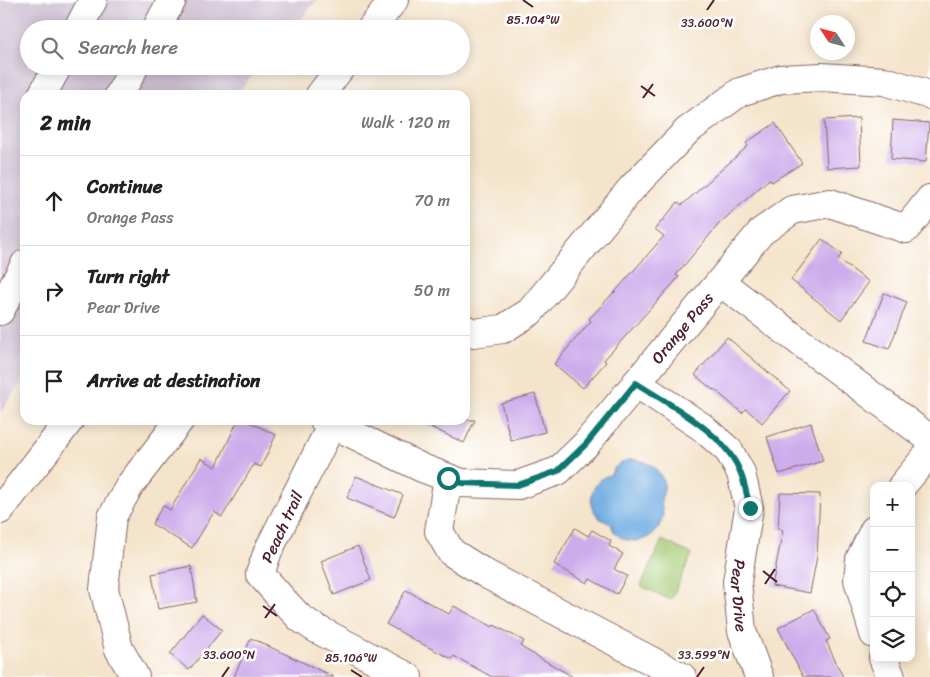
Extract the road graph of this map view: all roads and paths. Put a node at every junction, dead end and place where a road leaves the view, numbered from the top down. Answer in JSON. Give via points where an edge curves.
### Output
{"nodes":[{"id":1,"x":93,"y":0,"type":"edge"},
{"id":2,"x":172,"y":0,"type":"edge"},
{"id":3,"x":394,"y":0,"type":"edge"},
{"id":4,"x":83,"y":20,"type":"edge"},
{"id":5,"x":161,"y":20,"type":"edge"},
{"id":6,"x":378,"y":20,"type":"edge"},
{"id":7,"x":53,"y":75,"type":"edge"},
{"id":8,"x":130,"y":75,"type":"edge"},
{"id":9,"x":335,"y":75,"type":"edge"},
{"id":10,"x":45,"y":90,"type":"edge"},
{"id":11,"x":122,"y":90,"type":"edge"},
{"id":12,"x":324,"y":90,"type":"edge"},
{"id":13,"x":930,"y":95,"type":"edge"},
{"id":14,"x":930,"y":199,"type":"edge"},
{"id":15,"x":20,"y":273,"type":"edge"},
{"id":16,"x":720,"y":282,"type":"junction"},
{"id":17,"x":0,"y":311,"type":"edge"},
{"id":18,"x":470,"y":331,"type":"edge"},
{"id":19,"x":636,"y":383,"type":"junction"},
{"id":20,"x":66,"y":425,"type":"edge"},
{"id":21,"x":176,"y":425,"type":"edge"},
{"id":22,"x":327,"y":425,"type":"edge"},
{"id":23,"x":334,"y":425,"type":"edge"},
{"id":24,"x":930,"y":439,"type":"edge"},
{"id":25,"x":930,"y":452,"type":"edge"},
{"id":26,"x":448,"y":478,"type":"junction"},
{"id":27,"x":905,"y":482,"type":"edge"},
{"id":28,"x":0,"y":510,"type":"edge"},
{"id":29,"x":870,"y":538,"type":"edge"},
{"id":30,"x":870,"y":620,"type":"edge"},
{"id":31,"x":885,"y":662,"type":"edge"},
{"id":32,"x":135,"y":677,"type":"edge"},
{"id":33,"x":408,"y":677,"type":"edge"},
{"id":34,"x":682,"y":677,"type":"edge"},
{"id":35,"x":759,"y":677,"type":"edge"},
{"id":36,"x":891,"y":677,"type":"edge"}],
"edges":[{"from":1,"to":4,"type":"street"},
{"from":2,"to":5,"type":"street"},
{"from":3,"to":6,"type":"street"},
{"from":7,"to":10,"type":"street"},
{"from":8,"to":11,"type":"street"},
{"from":9,"to":12,"type":"street"},
{"from":13,"to":18,"type":"street","via":[[884,81],[822,77],[781,79],[740,92],[687,131],[631,189],[530,312],[503,329]]},
{"from":14,"to":16,"type":"street","name":"Orange Pass","via":[[906,228],[830,203],[792,210],[761,232]]},
{"from":15,"to":17,"type":"street"},
{"from":16,"to":19,"type":"street","name":"Orange Pass"},
{"from":16,"to":24,"type":"street"},
{"from":19,"to":26,"type":"street","name":"Orange Pass","via":[[586,444],[558,471],[518,485],[462,483]]},
{"from":19,"to":35,"type":"street","name":"Pear Drive","via":[[702,426],[729,451],[741,473],[750,508],[737,582],[742,631]]},
{"from":20,"to":28,"type":"street"},
{"from":21,"to":32,"type":"street","via":[[130,485],[112,517],[104,589],[119,649]]},
{"from":22,"to":33,"type":"street","name":"Peach trail","via":[[260,574],[300,618]]},
{"from":23,"to":26,"type":"street","name":"Orange Pass"},
{"from":25,"to":27,"type":"street"},
{"from":26,"to":34,"type":"street","via":[[439,531],[451,552],[486,574]]},
{"from":29,"to":30,"type":"street","via":[[860,559],[858,580]]},
{"from":31,"to":36,"type":"street"}]}
